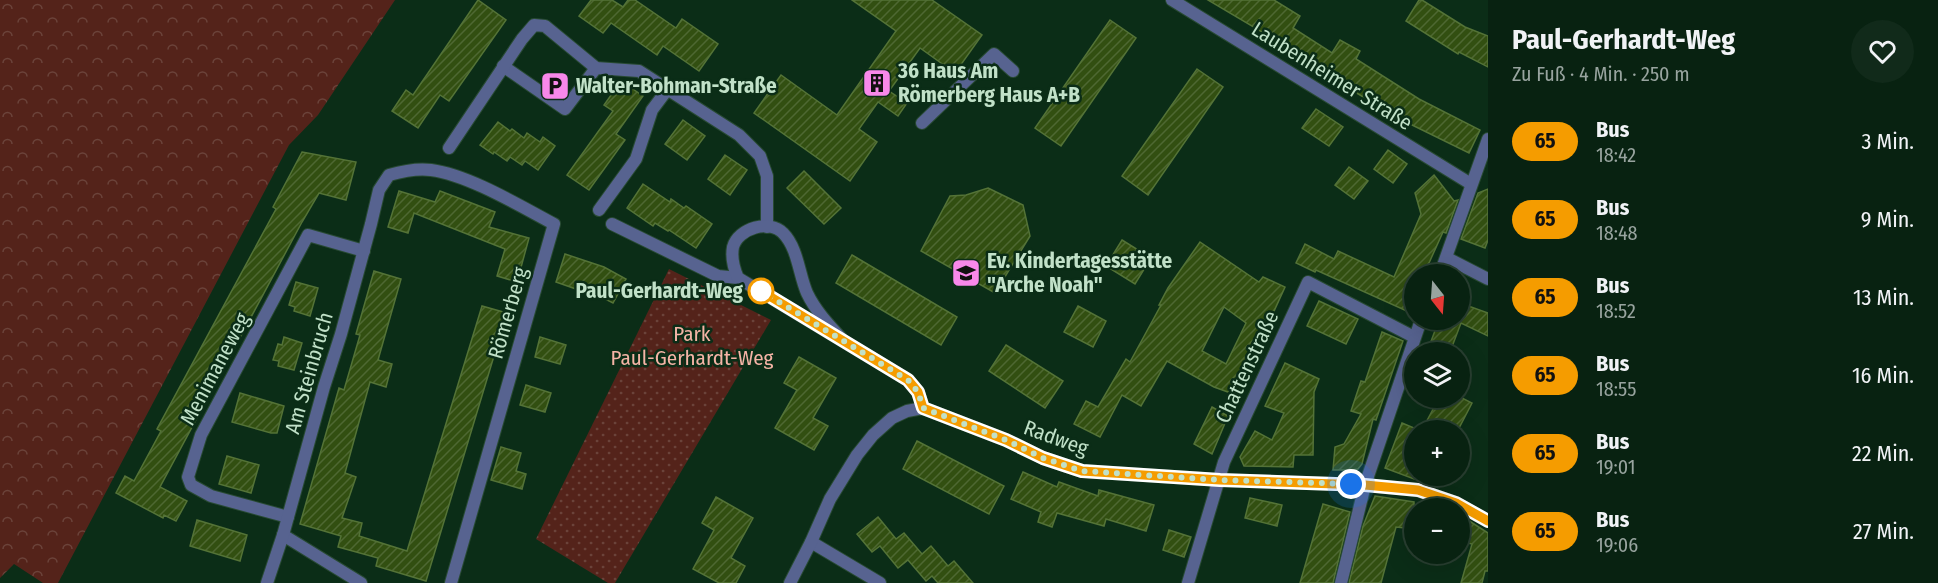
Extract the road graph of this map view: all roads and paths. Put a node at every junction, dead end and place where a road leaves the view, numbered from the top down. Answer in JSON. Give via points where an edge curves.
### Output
{"nodes":[{"id":1,"x":1172,"y":0,"type":"edge"},
{"id":2,"x":504,"y":66,"type":"junction"},
{"id":3,"x":596,"y":68,"type":"junction"},
{"id":4,"x":1013,"y":71,"type":"dead end"},
{"id":5,"x":667,"y":90,"type":"junction"},
{"id":6,"x":922,"y":123,"type":"dead end"},
{"id":7,"x":1488,"y":139,"type":"edge"},
{"id":8,"x":449,"y":148,"type":"dead end"},
{"id":9,"x":390,"y":175,"type":"joint"},
{"id":10,"x":1471,"y":184,"type":"junction"},
{"id":11,"x":599,"y":210,"type":"dead end"},
{"id":12,"x":612,"y":224,"type":"dead end"},
{"id":13,"x":767,"y":227,"type":"junction"},
{"id":14,"x":364,"y":251,"type":"junction"},
{"id":15,"x":1447,"y":258,"type":"junction"},
{"id":16,"x":1444,"y":264,"type":"edge"},
{"id":17,"x":734,"y":278,"type":"junction"},
{"id":18,"x":1488,"y":279,"type":"edge"},
{"id":19,"x":1417,"y":330,"type":"edge"},
{"id":20,"x":841,"y":338,"type":"junction"},
{"id":21,"x":1414,"y":338,"type":"junction"},
{"id":22,"x":923,"y":408,"type":"junction"},
{"id":23,"x":1220,"y":480,"type":"junction"},
{"id":24,"x":1365,"y":485,"type":"junction"},
{"id":25,"x":288,"y":517,"type":"junction"},
{"id":26,"x":1488,"y":519,"type":"edge"},
{"id":27,"x":283,"y":535,"type":"junction"},
{"id":28,"x":811,"y":542,"type":"junction"},
{"id":29,"x":267,"y":583,"type":"edge"},
{"id":30,"x":362,"y":583,"type":"edge"},
{"id":31,"x":451,"y":583,"type":"edge"},
{"id":32,"x":790,"y":583,"type":"edge"},
{"id":33,"x":880,"y":583,"type":"edge"},
{"id":34,"x":1188,"y":583,"type":"edge"},
{"id":35,"x":1341,"y":583,"type":"edge"}],
"edges":[{"from":1,"to":10,"type":"street","name":"Laubenheimer Straße"},
{"from":2,"to":3,"type":"street","via":[[565,109]]},
{"from":2,"to":3,"type":"street","via":[[534,25],[545,26]]},
{"from":2,"to":8,"type":"street"},
{"from":3,"to":5,"type":"street","via":[[639,70]]},
{"from":4,"to":6,"type":"street","via":[[994,54]]},
{"from":5,"to":11,"type":"street","via":[[652,110],[636,159]]},
{"from":5,"to":13,"type":"street","via":[[739,135],[760,156],[767,176]]},
{"from":7,"to":10,"type":"street"},
{"from":9,"to":14,"type":"street","name":"Am Steinbruch","via":[[379,190]]},
{"from":9,"to":31,"type":"street","name":"Römerberg","via":[[430,169],[453,175],[554,224]]},
{"from":10,"to":15,"type":"street"},
{"from":12,"to":17,"type":"street","via":[[718,276]]},
{"from":13,"to":17,"type":"street","via":[[748,231],[736,240],[732,257]]},
{"from":13,"to":20,"type":"street","via":[[785,234],[807,292]]},
{"from":14,"to":25,"type":"street","name":"Am Steinbruch"},
{"from":14,"to":25,"type":"street","name":"Menimaneweg","via":[[308,234],[201,435],[188,477],[191,485],[211,496]]},
{"from":15,"to":16,"type":"street"},
{"from":15,"to":18,"type":"street"},
{"from":17,"to":20,"type":"street"},
{"from":19,"to":21,"type":"street"},
{"from":20,"to":22,"type":"street","via":[[908,380],[918,392]]},
{"from":21,"to":23,"type":"street","name":"Chattenstraße","via":[[1308,282],[1224,462]]},
{"from":21,"to":24,"type":"street"},
{"from":22,"to":23,"type":"street","name":"Radweg","via":[[1082,471]]},
{"from":22,"to":28,"type":"street","via":[[892,418],[857,454],[830,498]]},
{"from":23,"to":24,"type":"street","name":"Radweg"},
{"from":23,"to":34,"type":"street","name":"Chattenstraße"},
{"from":24,"to":26,"type":"street","name":"Radweg","via":[[1418,490]]},
{"from":24,"to":35,"type":"street"},
{"from":25,"to":27,"type":"street","name":"Am Steinbruch"},
{"from":27,"to":29,"type":"street","name":"Am Steinbruch"},
{"from":27,"to":30,"type":"street"},
{"from":28,"to":32,"type":"street"},
{"from":28,"to":33,"type":"street"}]}
